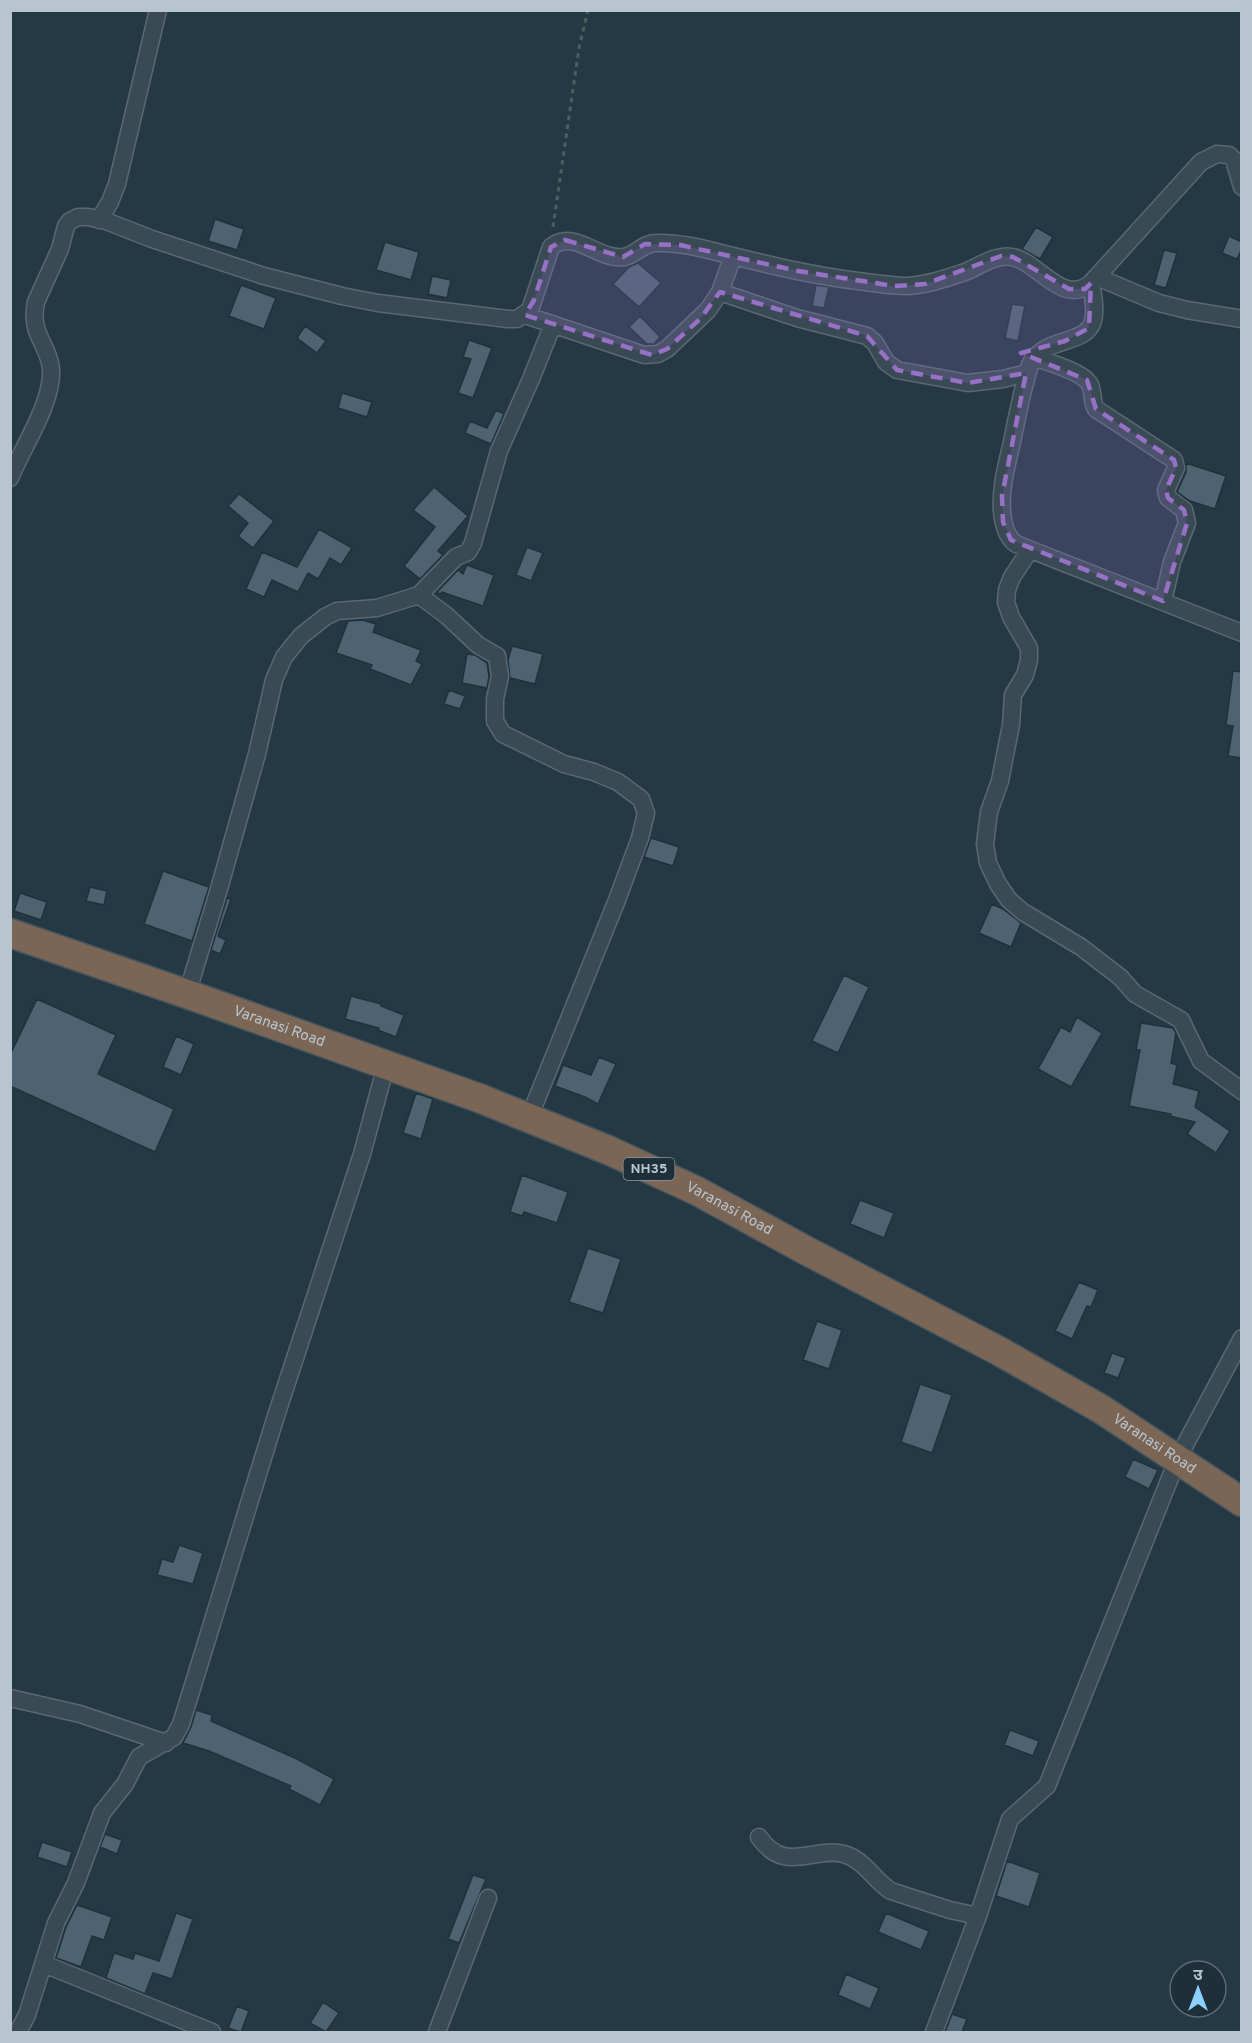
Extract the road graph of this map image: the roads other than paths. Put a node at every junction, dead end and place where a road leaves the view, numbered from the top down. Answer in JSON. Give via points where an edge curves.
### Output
{"nodes":[{"id":1,"x":158,"y":10,"type":"edge"},
{"id":2,"x":1242,"y":187,"type":"edge"},
{"id":3,"x":99,"y":220,"type":"junction"},
{"id":4,"x":734,"y":256,"type":"junction"},
{"id":5,"x":1094,"y":280,"type":"junction"},
{"id":6,"x":720,"y":292,"type":"junction"},
{"id":7,"x":525,"y":315,"type":"junction"},
{"id":8,"x":1242,"y":319,"type":"edge"},
{"id":9,"x":553,"y":324,"type":"junction"},
{"id":10,"x":1030,"y":365,"type":"junction"},
{"id":11,"x":14,"y":452,"type":"edge"},
{"id":12,"x":10,"y":478,"type":"edge"},
{"id":13,"x":1030,"y":550,"type":"junction"},
{"id":14,"x":419,"y":595,"type":"junction"},
{"id":15,"x":1163,"y":601,"type":"junction"},
{"id":16,"x":1242,"y":633,"type":"edge"},
{"id":17,"x":10,"y":933,"type":"edge"},
{"id":18,"x":187,"y":994,"type":"junction"},
{"id":19,"x":386,"y":1065,"type":"junction"},
{"id":20,"x":1242,"y":1091,"type":"edge"},
{"id":21,"x":529,"y":1118,"type":"junction"},
{"id":22,"x":1242,"y":1338,"type":"edge"},
{"id":23,"x":1178,"y":1458,"type":"junction"},
{"id":24,"x":1242,"y":1502,"type":"edge"},
{"id":25,"x":10,"y":1698,"type":"edge"},
{"id":26,"x":166,"y":1743,"type":"junction"},
{"id":27,"x":759,"y":1837,"type":"dead end"},
{"id":28,"x":488,"y":1898,"type":"dead end"},
{"id":29,"x":978,"y":1916,"type":"junction"},
{"id":30,"x":44,"y":1964,"type":"junction"},
{"id":31,"x":18,"y":2032,"type":"edge"},
{"id":32,"x":212,"y":2032,"type":"edge"},
{"id":33,"x":437,"y":2032,"type":"edge"},
{"id":34,"x":934,"y":2032,"type":"edge"}],
"edges":[{"from":1,"to":3,"type":"street","via":[[117,183]]},
{"from":2,"to":5,"type":"street","via":[[1229,155],[1209,158]]},
{"from":3,"to":7,"type":"street","via":[[264,276],[362,301],[508,319]]},
{"from":3,"to":11,"type":"street","via":[[78,217],[70,221],[36,302],[35,327],[49,359],[51,379],[43,410]]},
{"from":4,"to":5,"type":"street","via":[[894,286],[925,284],[1001,256],[1013,257],[1069,289],[1085,289]]},
{"from":4,"to":6,"type":"street"},
{"from":4,"to":7,"type":"street","via":[[665,243],[645,244],[623,257],[565,240],[557,242],[551,247],[534,300]]},
{"from":5,"to":8,"type":"street","via":[[1159,303]]},
{"from":5,"to":10,"type":"street","via":[[1094,314],[1089,328],[1039,351]]},
{"from":6,"to":9,"type":"street","via":[[700,319],[657,354],[644,355]]},
{"from":6,"to":10,"type":"street","via":[[867,336],[897,370],[968,383]]},
{"from":7,"to":9,"type":"street"},
{"from":9,"to":14,"type":"street","via":[[499,451],[473,543],[468,552],[456,557]]},
{"from":10,"to":13,"type":"street","via":[[1007,467],[1002,509],[1011,540]]},
{"from":10,"to":15,"type":"street","via":[[1078,374],[1091,386],[1096,409],[1174,460],[1176,468],[1166,490],[1168,498],[1184,510],[1187,523]]},
{"from":11,"to":12,"type":"street"},
{"from":13,"to":15,"type":"street"},
{"from":13,"to":20,"type":"street","via":[[1007,590],[1006,602],[1029,648],[1029,660],[1013,695],[1006,750],[989,812],[985,844],[988,863],[1009,900],[1081,947],[1135,994],[1180,1020],[1201,1061]]},
{"from":14,"to":18,"type":"street","via":[[377,608],[337,611],[301,636],[284,657],[274,680]]},
{"from":14,"to":21,"type":"street","via":[[478,645],[498,656],[495,721],[503,734],[564,764],[618,782],[632,791],[646,813],[589,971]]},
{"from":15,"to":16,"type":"street"},
{"from":17,"to":18,"type":"highway","name":"Varanasi Road","number":"NH35"},
{"from":18,"to":19,"type":"highway","name":"Varanasi Road","number":"NH35"},
{"from":19,"to":21,"type":"highway","name":"Varanasi Road","number":"NH35"},
{"from":19,"to":26,"type":"street","via":[[362,1155],[181,1724]]},
{"from":21,"to":23,"type":"highway","name":"Varanasi Road","number":"NH35","via":[[716,1201],[968,1334],[1101,1409]]},
{"from":22,"to":23,"type":"street"},
{"from":23,"to":24,"type":"highway","name":"Varanasi Road","number":"NH35"},
{"from":23,"to":29,"type":"street","via":[[1052,1776],[1047,1786],[1010,1819]]},
{"from":25,"to":26,"type":"street","via":[[80,1714]]},
{"from":26,"to":30,"type":"street","via":[[140,1757],[102,1813],[76,1883],[56,1923]]},
{"from":27,"to":29,"type":"street","via":[[770,1850],[788,1857],[842,1853],[862,1864],[891,1892]]},
{"from":28,"to":33,"type":"street"},
{"from":29,"to":34,"type":"street"},
{"from":30,"to":31,"type":"street"},
{"from":30,"to":32,"type":"street"}]}
